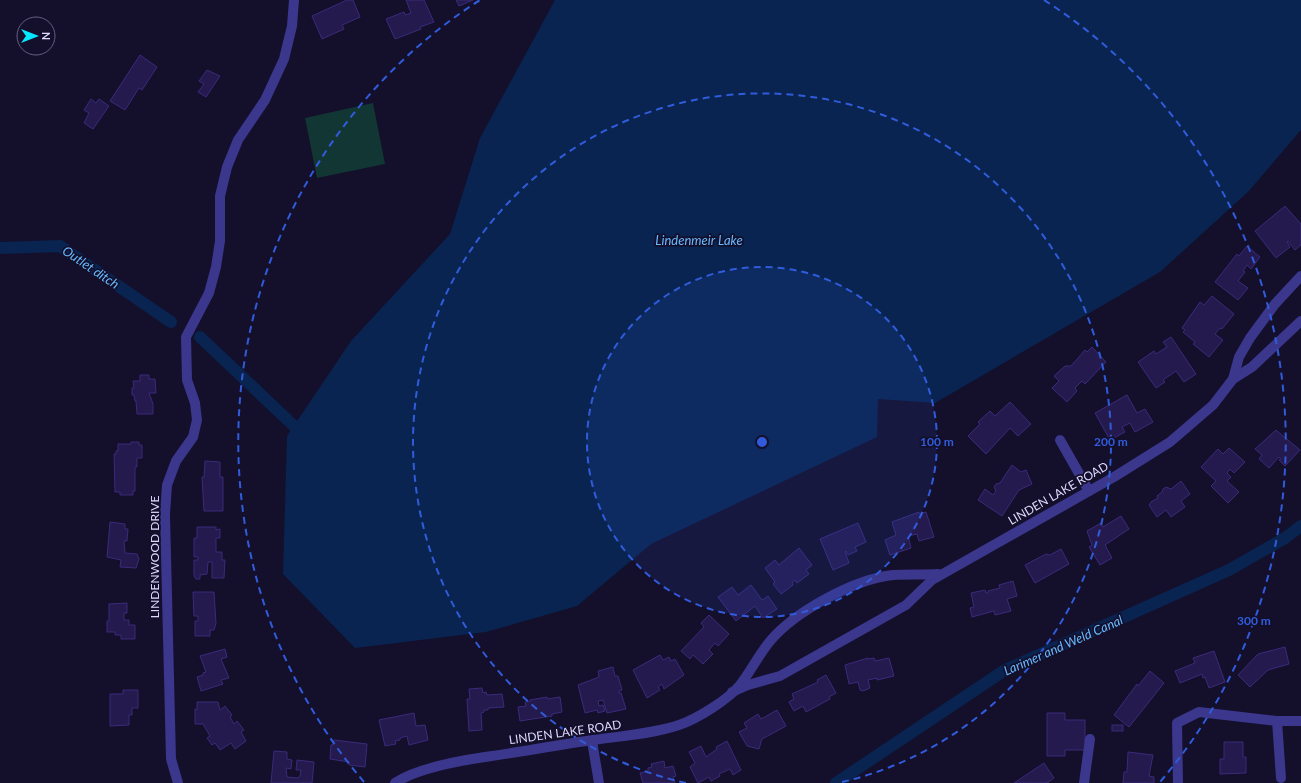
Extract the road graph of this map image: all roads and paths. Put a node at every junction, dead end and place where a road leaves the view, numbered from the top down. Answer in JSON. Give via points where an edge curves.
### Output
{"nodes":[{"id":1,"x":294,"y":0,"type":"edge"},
{"id":2,"x":1301,"y":276,"type":"edge"},
{"id":3,"x":1301,"y":321,"type":"edge"},
{"id":4,"x":1233,"y":379,"type":"junction"},
{"id":5,"x":1060,"y":440,"type":"dead end"},
{"id":6,"x":1089,"y":491,"type":"junction"},
{"id":7,"x":942,"y":574,"type":"junction"},
{"id":8,"x":732,"y":692,"type":"junction"},
{"id":9,"x":1301,"y":721,"type":"edge"},
{"id":10,"x":1277,"y":722,"type":"junction"},
{"id":11,"x":1090,"y":739,"type":"dead end"},
{"id":12,"x":592,"y":741,"type":"junction"},
{"id":13,"x":171,"y":763,"type":"junction"},
{"id":14,"x":1281,"y":778,"type":"dead end"},
{"id":15,"x":170,"y":783,"type":"edge"},
{"id":16,"x":178,"y":783,"type":"edge"},
{"id":17,"x":395,"y":783,"type":"edge"},
{"id":18,"x":599,"y":783,"type":"edge"},
{"id":19,"x":1084,"y":783,"type":"edge"},
{"id":20,"x":1178,"y":783,"type":"edge"}],
"edges":[{"from":1,"to":13,"type":"street","name":"LINDENWOOD DRIVE","via":[[292,26],[284,59],[265,100],[238,140],[227,167],[220,196],[220,241],[216,267],[209,293],[186,337],[187,380],[198,420],[193,437],[176,461],[167,485],[165,514]]},
{"from":2,"to":4,"type":"street","name":"LINDEN LAKE ROAD","via":[[1274,304],[1250,338],[1239,357]]},
{"from":3,"to":4,"type":"street","name":"LINDEN LAKE ROAD","via":[[1252,367]]},
{"from":4,"to":6,"type":"street","name":"LINDEN LAKE ROAD","via":[[1213,406],[1170,442]]},
{"from":5,"to":6,"type":"street"},
{"from":6,"to":7,"type":"street","name":"LINDEN LAKE ROAD"},
{"from":7,"to":8,"type":"street","name":"LINDEN LAKE ROAD","via":[[922,588],[906,605],[780,676]]},
{"from":7,"to":8,"type":"street","name":"LINDEN LAKE ROAD","via":[[892,575],[868,581],[833,595],[779,631]]},
{"from":8,"to":12,"type":"street","name":"LINDEN LAKE ROAD","via":[[709,709],[680,724],[630,736]]},
{"from":9,"to":10,"type":"street"},
{"from":10,"to":14,"type":"street"},
{"from":10,"to":20,"type":"street","via":[[1199,712],[1177,723]]},
{"from":11,"to":19,"type":"street"},
{"from":12,"to":17,"type":"street","name":"LINDEN LAKE ROAD","via":[[443,764]]},
{"from":12,"to":18,"type":"street"},
{"from":13,"to":15,"type":"street","name":"LINDENWOOD DRIVE"},
{"from":13,"to":16,"type":"street","name":"LINDENWOOD DRIVE"}]}
